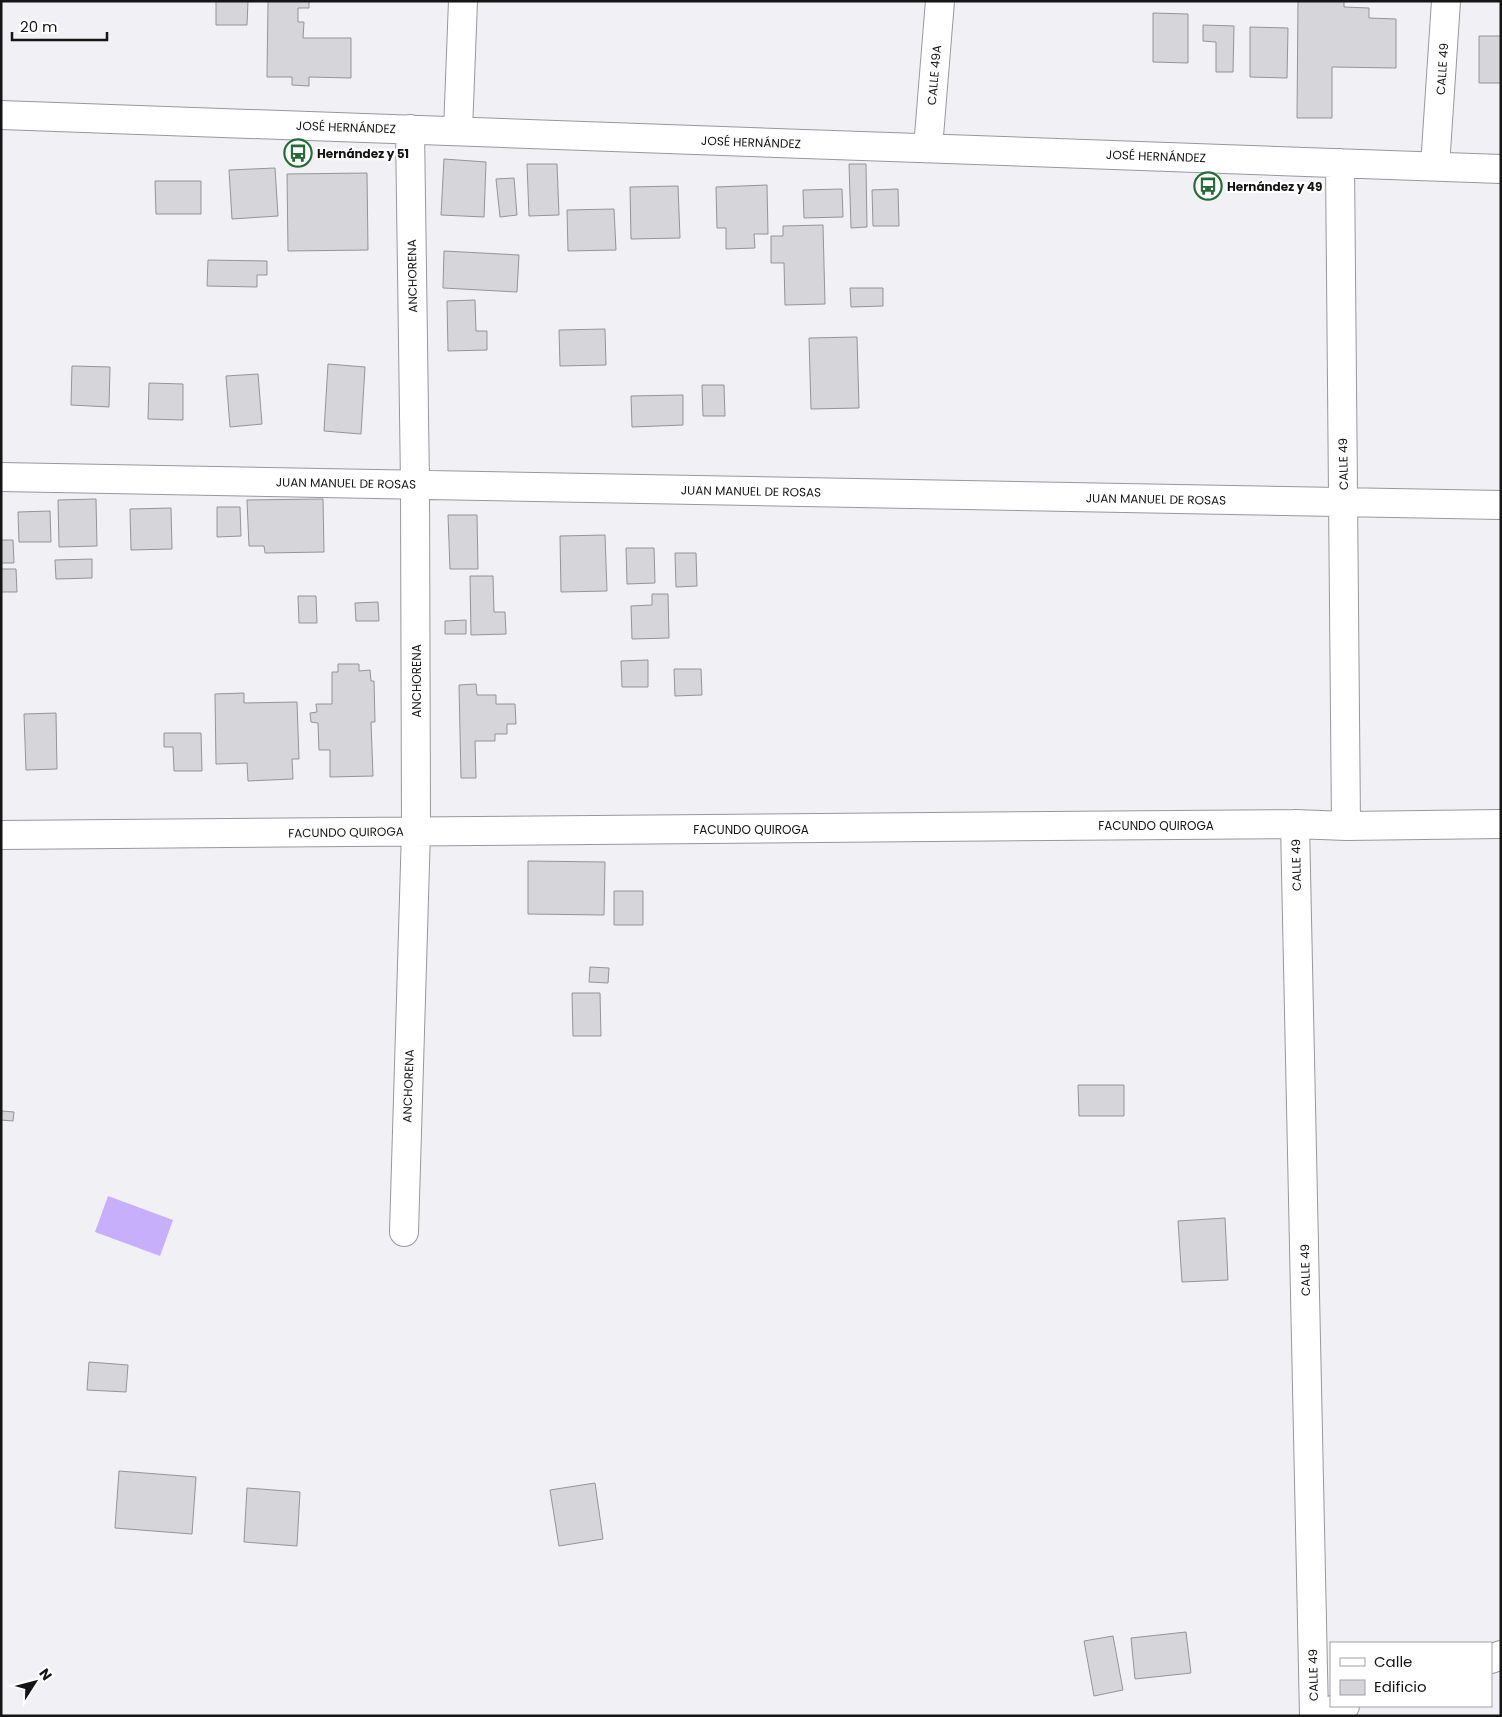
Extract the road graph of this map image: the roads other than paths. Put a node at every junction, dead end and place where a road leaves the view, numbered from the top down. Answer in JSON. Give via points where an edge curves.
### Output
{"nodes":[{"id":1,"x":463,"y":1,"type":"edge"},
{"id":2,"x":940,"y":1,"type":"edge"},
{"id":3,"x":1446,"y":1,"type":"edge"},
{"id":4,"x":1,"y":115,"type":"edge"},
{"id":5,"x":410,"y":130,"type":"junction"},
{"id":6,"x":458,"y":131,"type":"junction"},
{"id":7,"x":928,"y":148,"type":"junction"},
{"id":8,"x":1340,"y":163,"type":"junction"},
{"id":9,"x":1435,"y":166,"type":"junction"},
{"id":10,"x":1501,"y":169,"type":"edge"},
{"id":11,"x":1,"y":477,"type":"edge"},
{"id":12,"x":415,"y":484,"type":"junction"},
{"id":13,"x":1343,"y":503,"type":"junction"},
{"id":14,"x":1501,"y":505,"type":"edge"},
{"id":15,"x":1296,"y":824,"type":"junction"},
{"id":16,"x":1501,"y":824,"type":"edge"},
{"id":17,"x":1346,"y":826,"type":"junction"},
{"id":18,"x":416,"y":831,"type":"junction"},
{"id":19,"x":1,"y":835,"type":"edge"},
{"id":20,"x":404,"y":1232,"type":"dead end"},
{"id":21,"x":1342,"y":1707,"type":"edge"},
{"id":22,"x":1314,"y":1716,"type":"edge"}],
"edges":[{"from":1,"to":6,"type":"street"},
{"from":2,"to":7,"type":"street","name":"CALLE 49A"},
{"from":3,"to":9,"type":"street","name":"CALLE 49"},
{"from":4,"to":5,"type":"street","name":"JOSÉ HERNÁNDEZ"},
{"from":5,"to":6,"type":"street","name":"JOSÉ HERNÁNDEZ"},
{"from":5,"to":12,"type":"street","name":"ANCHORENA"},
{"from":6,"to":7,"type":"street","name":"JOSÉ HERNÁNDEZ"},
{"from":7,"to":8,"type":"street","name":"JOSÉ HERNÁNDEZ"},
{"from":8,"to":9,"type":"street","name":"JOSÉ HERNÁNDEZ"},
{"from":8,"to":13,"type":"street","name":"CALLE 49"},
{"from":9,"to":10,"type":"street","name":"JOSÉ HERNÁNDEZ"},
{"from":11,"to":12,"type":"street","name":"JUAN MANUEL DE ROSAS"},
{"from":12,"to":13,"type":"street","name":"JUAN MANUEL DE ROSAS"},
{"from":12,"to":18,"type":"street","name":"ANCHORENA"},
{"from":13,"to":14,"type":"street","name":"JUAN MANUEL DE ROSAS"},
{"from":13,"to":17,"type":"street","name":"CALLE 49"},
{"from":15,"to":17,"type":"street","name":"FACUNDO QUIROGA"},
{"from":15,"to":18,"type":"street","name":"FACUNDO QUIROGA"},
{"from":15,"to":22,"type":"street","name":"CALLE 49"},
{"from":16,"to":17,"type":"street","name":"FACUNDO QUIROGA"},
{"from":18,"to":19,"type":"street","name":"FACUNDO QUIROGA"},
{"from":18,"to":20,"type":"street","name":"ANCHORENA"},
{"from":21,"to":22,"type":"street"}]}
